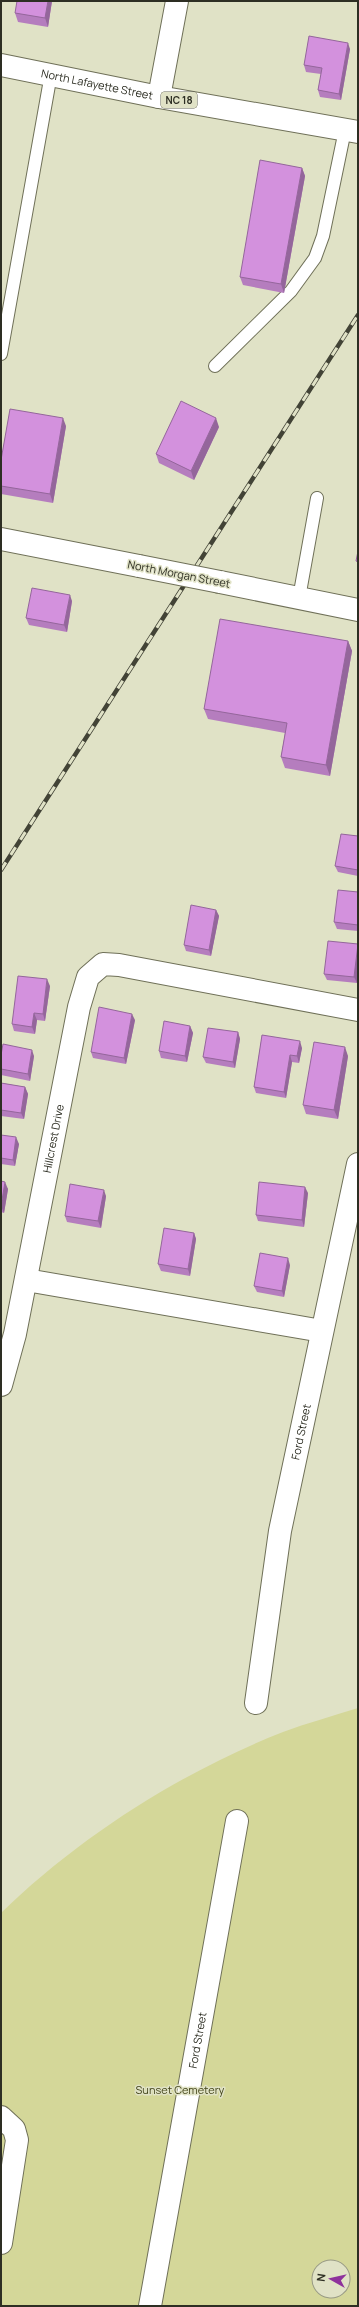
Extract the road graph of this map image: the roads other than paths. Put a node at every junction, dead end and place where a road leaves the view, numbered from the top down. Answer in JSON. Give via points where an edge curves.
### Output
{"nodes":[{"id":1,"x":177,"y":1,"type":"edge"},
{"id":2,"x":1,"y":65,"type":"edge"},
{"id":3,"x":51,"y":74,"type":"junction"},
{"id":4,"x":159,"y":97,"type":"junction"},
{"id":5,"x":351,"y":131,"type":"edge"},
{"id":6,"x":1,"y":354,"type":"edge"},
{"id":7,"x":215,"y":366,"type":"dead end"},
{"id":8,"x":317,"y":498,"type":"dead end"},
{"id":9,"x":1,"y":539,"type":"edge"},
{"id":10,"x":299,"y":598,"type":"junction"},
{"id":11,"x":358,"y":610,"type":"edge"},
{"id":12,"x":358,"y":1010,"type":"edge"},
{"id":13,"x":358,"y":1164,"type":"edge"},
{"id":14,"x":26,"y":1280,"type":"junction"},
{"id":15,"x":322,"y":1331,"type":"junction"},
{"id":16,"x":1,"y":1385,"type":"edge"},
{"id":17,"x":256,"y":1703,"type":"dead end"},
{"id":18,"x":237,"y":1821,"type":"dead end"},
{"id":19,"x":1,"y":2117,"type":"edge"},
{"id":20,"x":1,"y":2241,"type":"edge"},
{"id":21,"x":150,"y":2306,"type":"edge"}],
"edges":[{"from":1,"to":4,"type":"street"},
{"from":2,"to":3,"type":"street","name":"North Lafayette Street","number":"NC 18"},
{"from":3,"to":4,"type":"street","name":"North Lafayette Street","number":"NC 18"},
{"from":3,"to":6,"type":"lane"},
{"from":4,"to":5,"type":"street","name":"North Lafayette Street","number":"NC 18"},
{"from":5,"to":7,"type":"lane","via":[[315,258],[291,291]]},
{"from":8,"to":10,"type":"lane"},
{"from":9,"to":10,"type":"street","name":"North Morgan Street","bridge":true},
{"from":10,"to":11,"type":"street","name":"North Morgan Street"},
{"from":12,"to":14,"type":"street","name":"Hillcrest Drive","via":[[103,964],[88,977],[79,1007]]},
{"from":13,"to":15,"type":"street","name":"Ford Street"},
{"from":14,"to":15,"type":"street"},
{"from":14,"to":16,"type":"street"},
{"from":15,"to":17,"type":"street","name":"Ford Street","via":[[280,1530]]},
{"from":18,"to":21,"type":"street","name":"Ford Street"},
{"from":19,"to":20,"type":"street","via":[[14,2129],[17,2140]]}]}
